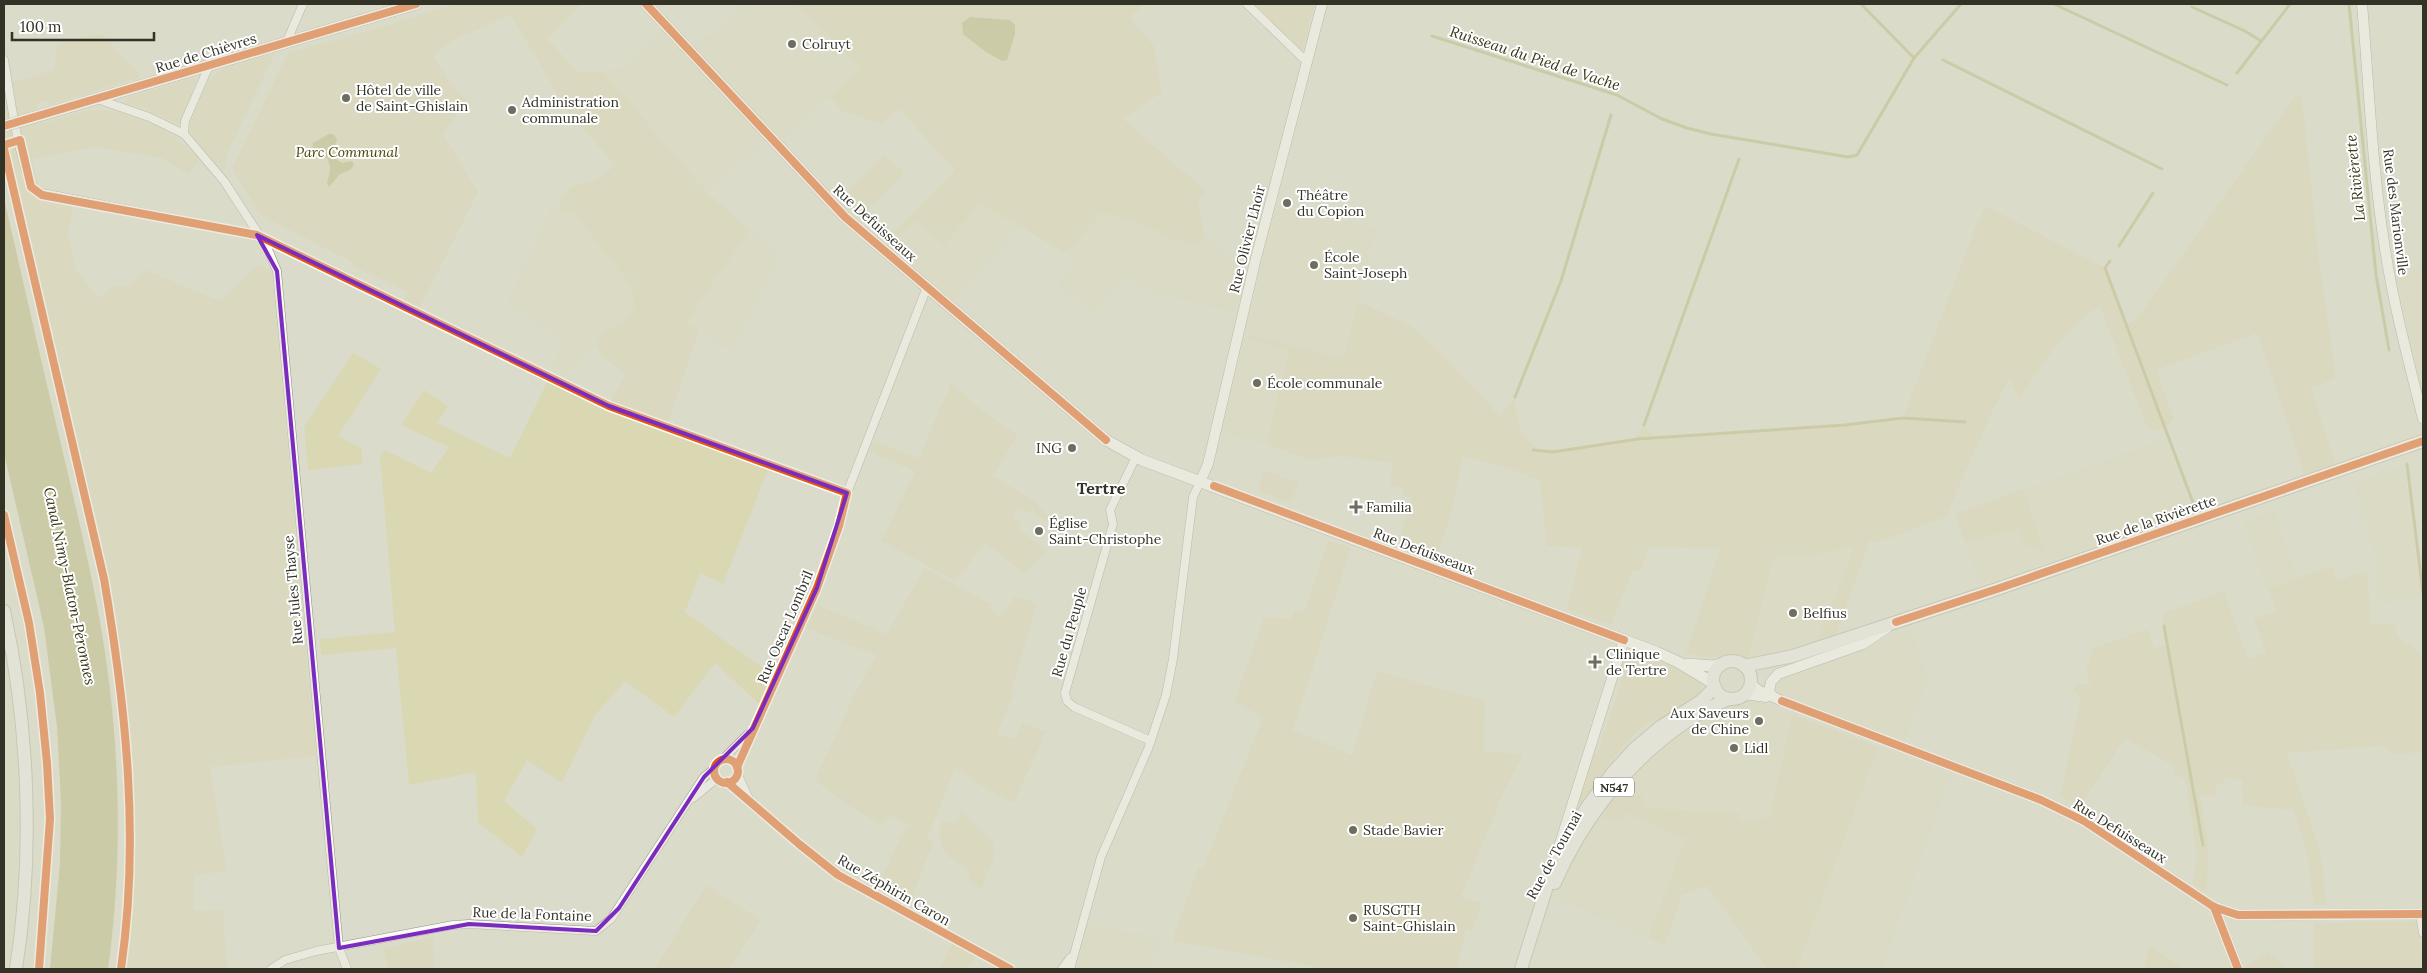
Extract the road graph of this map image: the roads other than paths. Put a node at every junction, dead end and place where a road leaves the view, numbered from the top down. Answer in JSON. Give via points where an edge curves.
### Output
{"nodes":[{"id":1,"x":303,"y":4,"type":"edge"},
{"id":2,"x":416,"y":4,"type":"edge"},
{"id":3,"x":646,"y":4,"type":"edge"},
{"id":4,"x":1247,"y":4,"type":"edge"},
{"id":5,"x":1322,"y":4,"type":"edge"},
{"id":6,"x":2362,"y":4,"type":"edge"},
{"id":7,"x":286,"y":43,"type":"junction"},
{"id":8,"x":4,"y":60,"type":"edge"},
{"id":9,"x":1306,"y":62,"type":"junction"},
{"id":10,"x":209,"y":66,"type":"junction"},
{"id":11,"x":97,"y":99,"type":"junction"},
{"id":12,"x":4,"y":126,"type":"edge"},
{"id":13,"x":184,"y":134,"type":"junction"},
{"id":14,"x":257,"y":235,"type":"junction"},
{"id":15,"x":927,"y":287,"type":"junction"},
{"id":16,"x":2423,"y":420,"type":"edge"},
{"id":17,"x":2423,"y":441,"type":"edge"},
{"id":18,"x":1136,"y":457,"type":"junction"},
{"id":19,"x":1200,"y":482,"type":"junction"},
{"id":20,"x":847,"y":493,"type":"junction"},
{"id":21,"x":4,"y":611,"type":"edge"},
{"id":22,"x":1896,"y":622,"type":"junction"},
{"id":23,"x":1624,"y":640,"type":"junction"},
{"id":24,"x":1779,"y":660,"type":"junction"},
{"id":25,"x":1678,"y":662,"type":"junction"},
{"id":26,"x":1723,"y":664,"type":"junction"},
{"id":27,"x":1744,"y":666,"type":"junction"},
{"id":28,"x":1714,"y":685,"type":"junction"},
{"id":29,"x":1749,"y":686,"type":"junction"},
{"id":30,"x":1772,"y":696,"type":"junction"},
{"id":31,"x":1730,"y":699,"type":"junction"},
{"id":32,"x":1782,"y":701,"type":"junction"},
{"id":33,"x":753,"y":728,"type":"junction"},
{"id":34,"x":1151,"y":741,"type":"junction"},
{"id":35,"x":723,"y":759,"type":"junction"},
{"id":36,"x":715,"y":768,"type":"junction"},
{"id":37,"x":737,"y":770,"type":"junction"},
{"id":38,"x":723,"y":781,"type":"junction"},
{"id":39,"x":690,"y":801,"type":"junction"},
{"id":40,"x":750,"y":801,"type":"junction"},
{"id":41,"x":1554,"y":864,"type":"junction"},
{"id":42,"x":2214,"y":907,"type":"junction"},
{"id":43,"x":1540,"y":911,"type":"junction"},
{"id":44,"x":2422,"y":914,"type":"edge"},
{"id":45,"x":2423,"y":933,"type":"edge"},
{"id":46,"x":339,"y":948,"type":"junction"},
{"id":47,"x":1073,"y":954,"type":"junction"},
{"id":48,"x":16,"y":969,"type":"edge"},
{"id":49,"x":271,"y":969,"type":"edge"},
{"id":50,"x":347,"y":969,"type":"edge"},
{"id":51,"x":1010,"y":969,"type":"edge"},
{"id":52,"x":1062,"y":969,"type":"edge"},
{"id":53,"x":1070,"y":969,"type":"edge"},
{"id":54,"x":1521,"y":969,"type":"edge"},
{"id":55,"x":2238,"y":969,"type":"edge"}],
"edges":[{"from":1,"to":7,"type":"street"},
{"from":2,"to":7,"type":"main road","name":"Rue de Chièvres"},
{"from":3,"to":15,"type":"main road","name":"Rue Defuisseaux","via":[[837,209]]},
{"from":4,"to":9,"type":"street"},
{"from":5,"to":9,"type":"street","name":"Rue Olivier Lhoir"},
{"from":6,"to":16,"type":"street","name":"Rue des Marionville","via":[[2384,249]]},
{"from":7,"to":10,"type":"main road","name":"Rue de Chièvres"},
{"from":8,"to":14,"type":"street","via":[[25,168],[31,187],[37,192]]},
{"from":9,"to":19,"type":"street","name":"Rue Olivier Lhoir","via":[[1208,464]]},
{"from":10,"to":11,"type":"main road","name":"Rue de Chièvres"},
{"from":10,"to":13,"type":"street","via":[[185,121]]},
{"from":11,"to":12,"type":"main road","name":"Rue de Chièvres","bridge":true},
{"from":11,"to":13,"type":"street","via":[[149,117]]},
{"from":13,"to":14,"type":"street","name":"Rue Jules Thayse","via":[[224,181]]},
{"from":14,"to":20,"type":"street","via":[[609,406]]},
{"from":14,"to":46,"type":"street","name":"Rue Jules Thayse","via":[[270,252],[276,271]]},
{"from":15,"to":18,"type":"main road","name":"Rue Defuisseaux","via":[[1097,433]]},
{"from":15,"to":20,"type":"street","name":"Rue Oscar Lombril"},
{"from":17,"to":22,"type":"main road","name":"Rue de la Rivièrette"},
{"from":18,"to":19,"type":"main road","name":"Rue Defuisseaux"},
{"from":18,"to":34,"type":"street","name":"Rue du Peuple","via":[[1110,510],[1113,524],[1065,698],[1074,707]]},
{"from":19,"to":23,"type":"main road","name":"Rue Defuisseaux"},
{"from":19,"to":34,"type":"street","via":[[1193,496],[1173,659],[1166,695]]},
{"from":20,"to":33,"type":"street","name":"Rue Oscar Lombril","via":[[817,588]]},
{"from":21,"to":48,"type":"main road","via":[[18,693],[24,766],[25,874]]},
{"from":22,"to":24,"type":"main road","name":"Rue de la Rivièrette"},
{"from":22,"to":30,"type":"street","via":[[1863,644],[1778,674],[1771,682],[1769,691]]},
{"from":23,"to":25,"type":"main road","name":"Rue Defuisseaux"},
{"from":23,"to":41,"type":"street","name":"Rue de Tournai"},
{"from":24,"to":27,"type":"main road","name":"Rue de la Rivièrette"},
{"from":24,"to":29,"type":"main road","name":"Rue de la Rivièrette"},
{"from":25,"to":26,"type":"main road","name":"Rue Defuisseaux","via":[[1700,666]]},
{"from":25,"to":28,"type":"main road","name":"Rue Defuisseaux"},
{"from":26,"to":27,"type":"main road","via":[[1734,662]]},
{"from":26,"to":28,"type":"main road","via":[[1715,671]]},
{"from":27,"to":29,"type":"main road"},
{"from":28,"to":31,"type":"main road","via":[[1721,695]]},
{"from":28,"to":41,"type":"main road","name":"Rue de Tournai","number":"N547","via":[[1701,701],[1651,734],[1612,772]]},
{"from":29,"to":30,"type":"street","name":"Rue Defuisseaux"},
{"from":29,"to":31,"type":"main road"},
{"from":29,"to":32,"type":"street","name":"Rue Defuisseaux"},
{"from":30,"to":32,"type":"street","name":"Rue Defuisseaux"},
{"from":31,"to":43,"type":"main road","name":"Rue de Tournai","number":"N547","via":[[1711,707],[1658,742],[1618,782],[1580,835]]},
{"from":32,"to":42,"type":"street","name":"Rue Defuisseaux","via":[[2041,800],[2092,826]]},
{"from":33,"to":35,"type":"street","name":"Rue Oscar Lombril"},
{"from":33,"to":37,"type":"street","name":"Rue Oscar Lombril"},
{"from":34,"to":47,"type":"street","via":[[1101,857]]},
{"from":35,"to":36,"type":"street"},
{"from":35,"to":37,"type":"street","via":[[732,761]]},
{"from":36,"to":38,"type":"street","via":[[715,775]]},
{"from":36,"to":39,"type":"street","name":"Rue de la Fontaine","via":[[704,777]]},
{"from":37,"to":38,"type":"street","via":[[735,778]]},
{"from":37,"to":40,"type":"street","name":"Rue Zéphirin Caron"},
{"from":38,"to":39,"type":"street","name":"Rue de la Fontaine","via":[[710,784]]},
{"from":38,"to":40,"type":"street","name":"Rue Zéphirin Caron"},
{"from":39,"to":46,"type":"street","name":"Rue de la Fontaine","via":[[612,919],[596,931],[453,925]]},
{"from":40,"to":51,"type":"street","name":"Rue Zéphirin Caron","via":[[805,850],[838,874]]},
{"from":41,"to":43,"type":"main road","name":"Rue de Tournai","number":"N547"},
{"from":42,"to":44,"type":"street","name":"Rue Defuisseaux","via":[[2238,915]]},
{"from":42,"to":55,"type":"street"},
{"from":43,"to":54,"type":"main road","name":"Rue de Tournai","number":"N547"},
{"from":44,"to":45,"type":"street"},
{"from":46,"to":49,"type":"street","name":"Rue de la Fontaine","via":[[285,960]]},
{"from":46,"to":50,"type":"street","name":"Rue Jules Thayse"},
{"from":47,"to":52,"type":"street"},
{"from":47,"to":53,"type":"street"}]}
